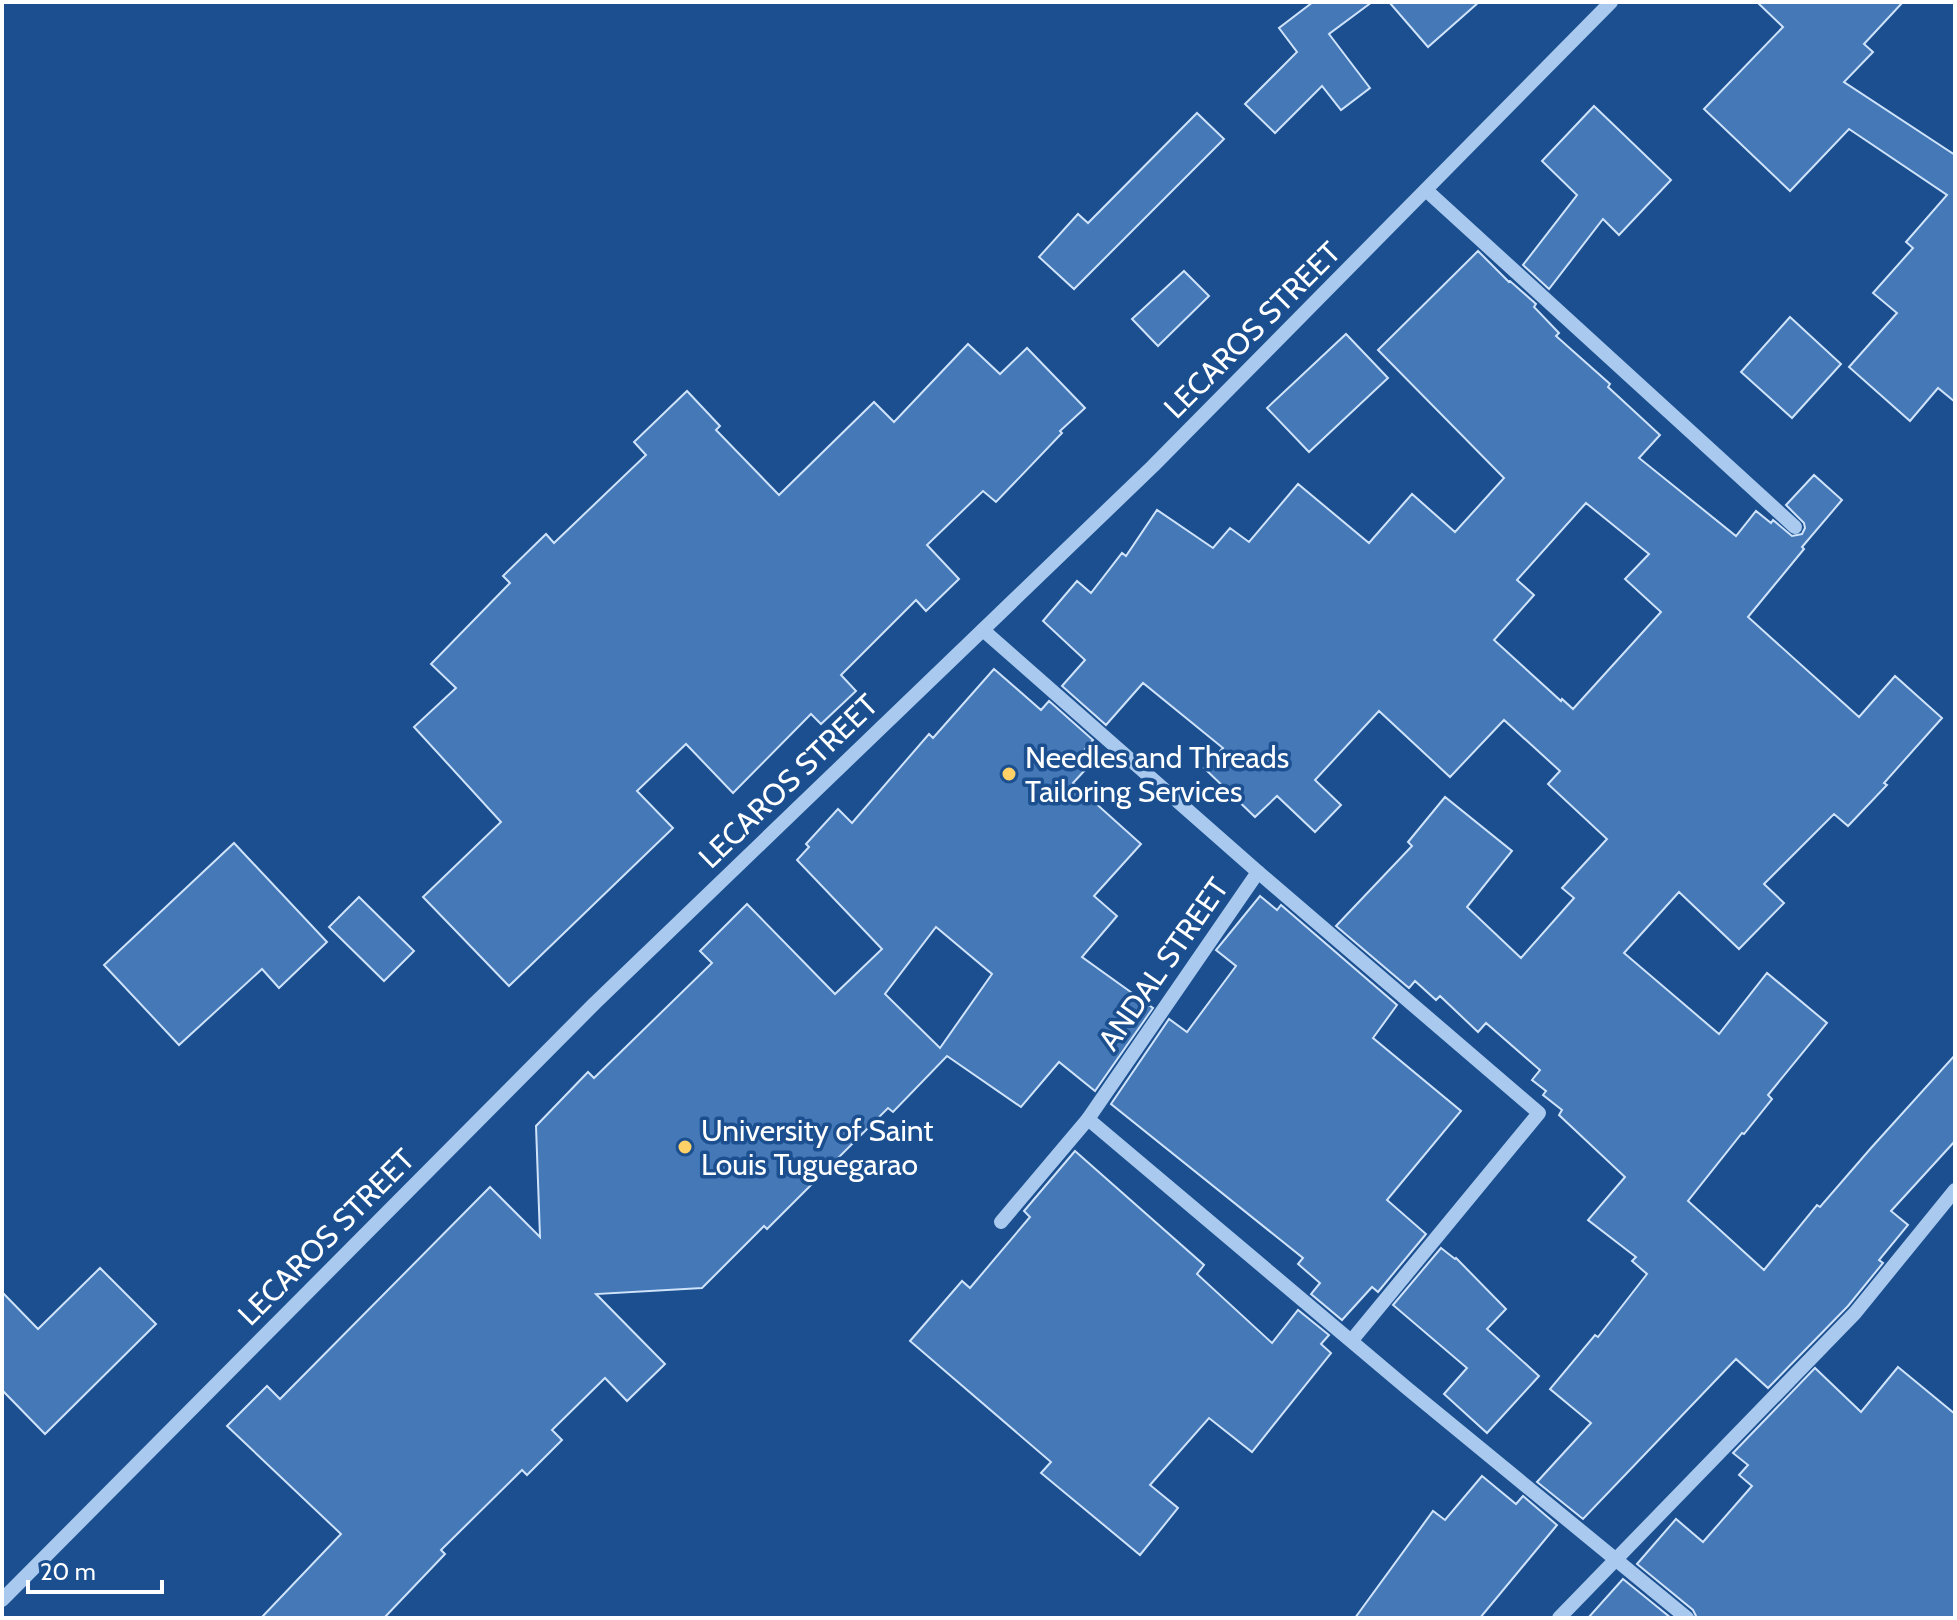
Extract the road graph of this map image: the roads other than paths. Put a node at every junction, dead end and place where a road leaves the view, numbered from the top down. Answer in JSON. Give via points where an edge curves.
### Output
{"nodes":[{"id":1,"x":1611,"y":2,"type":"edge"},
{"id":2,"x":1426,"y":190,"type":"junction"},
{"id":3,"x":1795,"y":527,"type":"dead end"},
{"id":4,"x":983,"y":630,"type":"junction"},
{"id":5,"x":1258,"y":872,"type":"junction"},
{"id":6,"x":1088,"y":1119,"type":"junction"},
{"id":7,"x":1955,"y":1190,"type":"edge"},
{"id":8,"x":1001,"y":1222,"type":"dead end"},
{"id":9,"x":1352,"y":1340,"type":"junction"},
{"id":10,"x":1615,"y":1559,"type":"junction"},
{"id":11,"x":2,"y":1600,"type":"edge"},
{"id":12,"x":1559,"y":1618,"type":"edge"},
{"id":13,"x":1687,"y":1618,"type":"edge"}],
"edges":[{"from":1,"to":2,"type":"street","name":"LECAROS STREET"},
{"from":2,"to":3,"type":"street"},
{"from":2,"to":4,"type":"street","name":"LECAROS STREET"},
{"from":4,"to":5,"type":"street","name":"ANDAL STREET"},
{"from":4,"to":11,"type":"street","name":"LECAROS STREET","via":[[595,1003]]},
{"from":5,"to":6,"type":"street","name":"ANDAL STREET"},
{"from":5,"to":9,"type":"street","via":[[1539,1113]]},
{"from":6,"to":8,"type":"street","name":"ANDAL STREET"},
{"from":6,"to":9,"type":"street"},
{"from":7,"to":10,"type":"street","via":[[1855,1313]]},
{"from":9,"to":10,"type":"street"},
{"from":10,"to":12,"type":"street"},
{"from":10,"to":13,"type":"street"}]}
